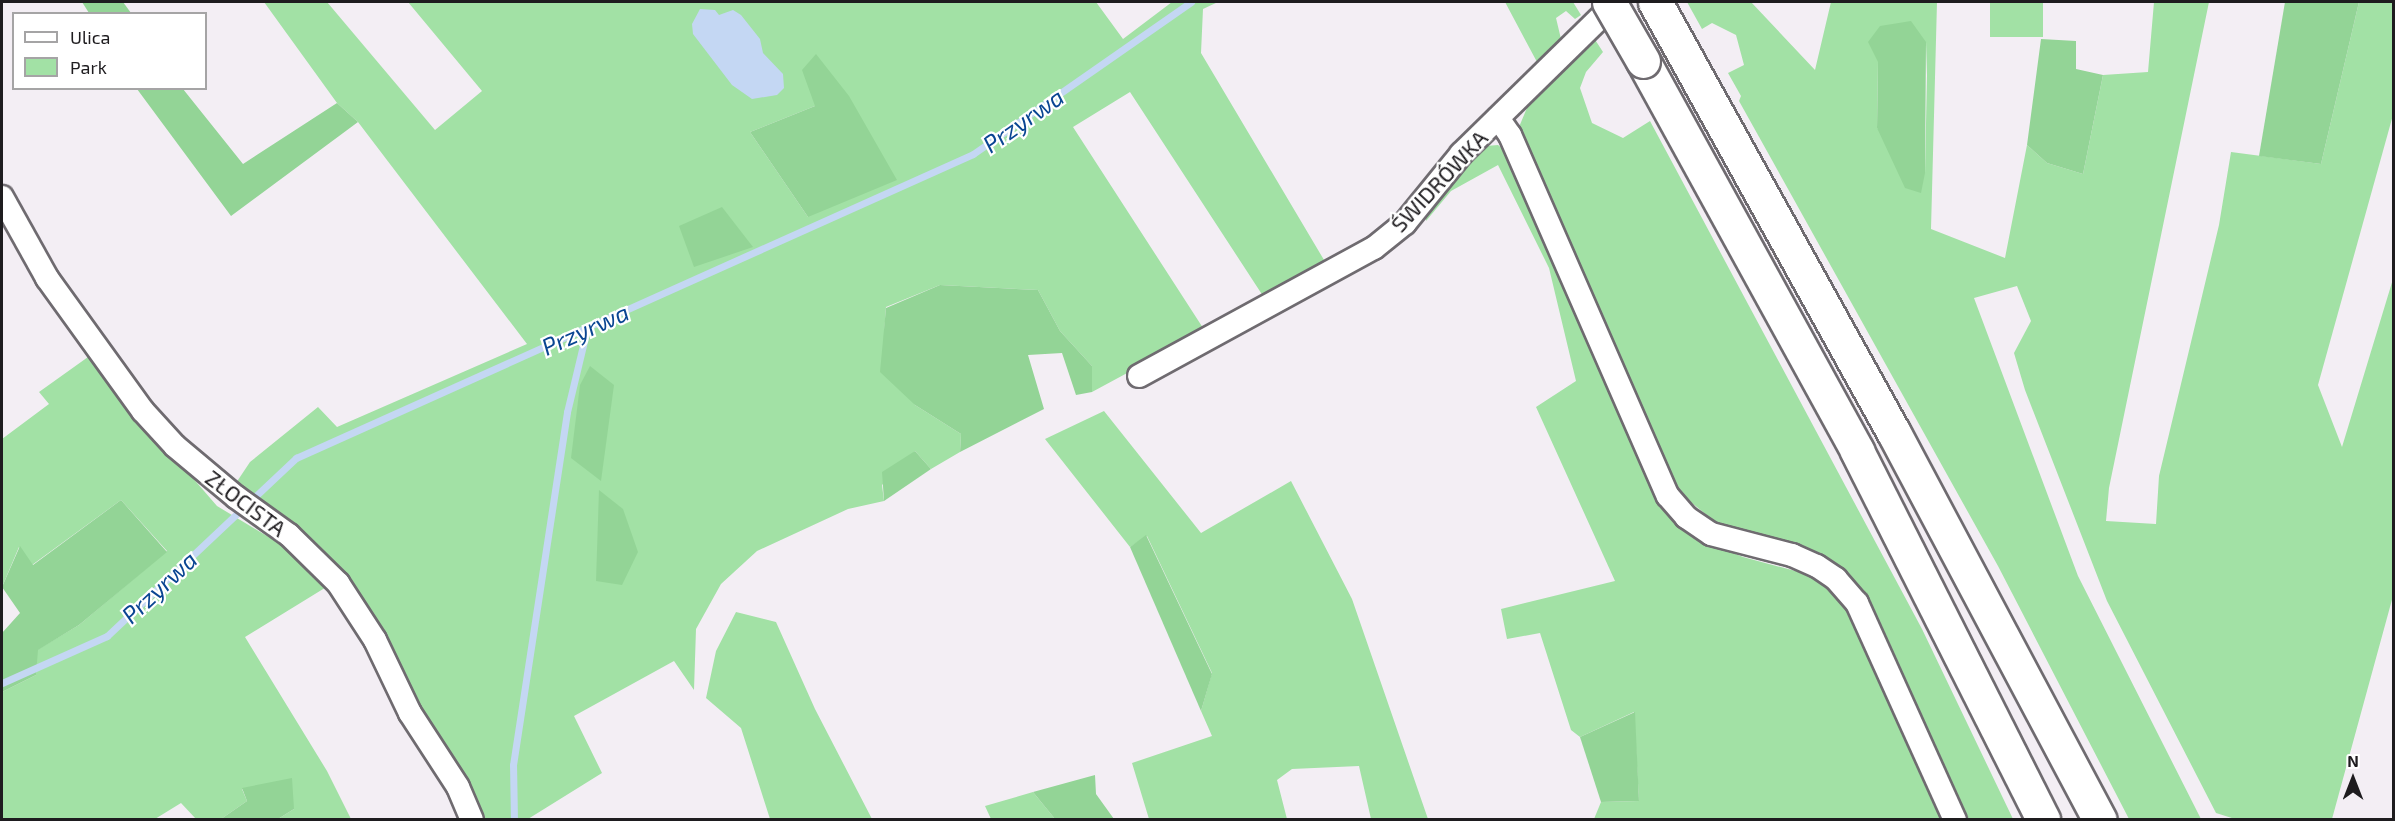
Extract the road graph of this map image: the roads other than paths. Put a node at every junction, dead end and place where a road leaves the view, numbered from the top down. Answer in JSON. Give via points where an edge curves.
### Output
{"nodes":[{"id":1,"x":1609,"y":2,"type":"edge"},
{"id":2,"x":1616,"y":2,"type":"edge"},
{"id":3,"x":1655,"y":2,"type":"edge"},
{"id":4,"x":1498,"y":118,"type":"junction"},
{"id":5,"x":2,"y":197,"type":"edge"},
{"id":6,"x":1139,"y":376,"type":"dead end"},
{"id":7,"x":472,"y":819,"type":"edge"},
{"id":8,"x":1955,"y":819,"type":"edge"},
{"id":9,"x":2043,"y":819,"type":"edge"},
{"id":10,"x":2100,"y":819,"type":"edge"}],
"edges":[{"from":1,"to":9,"type":"highway","bridge":true,"via":[[1857,451]]},
{"from":2,"to":4,"type":"street","name":"ŚWIDRÓWKA"},
{"from":3,"to":10,"type":"highway","via":[[2014,654]]},
{"from":4,"to":6,"type":"street","name":"ŚWIDRÓWKA","via":[[1461,154],[1405,223],[1374,248]]},
{"from":4,"to":8,"type":"street","via":[[1510,135],[1668,496],[1686,517],[1711,534],[1792,555],[1817,566],[1857,603]]},
{"from":5,"to":7,"type":"street","name":"ZŁOCISTA","via":[[47,278],[143,411],[175,446],[316,558],[338,583],[375,640],[410,713],[458,787]]}]}
